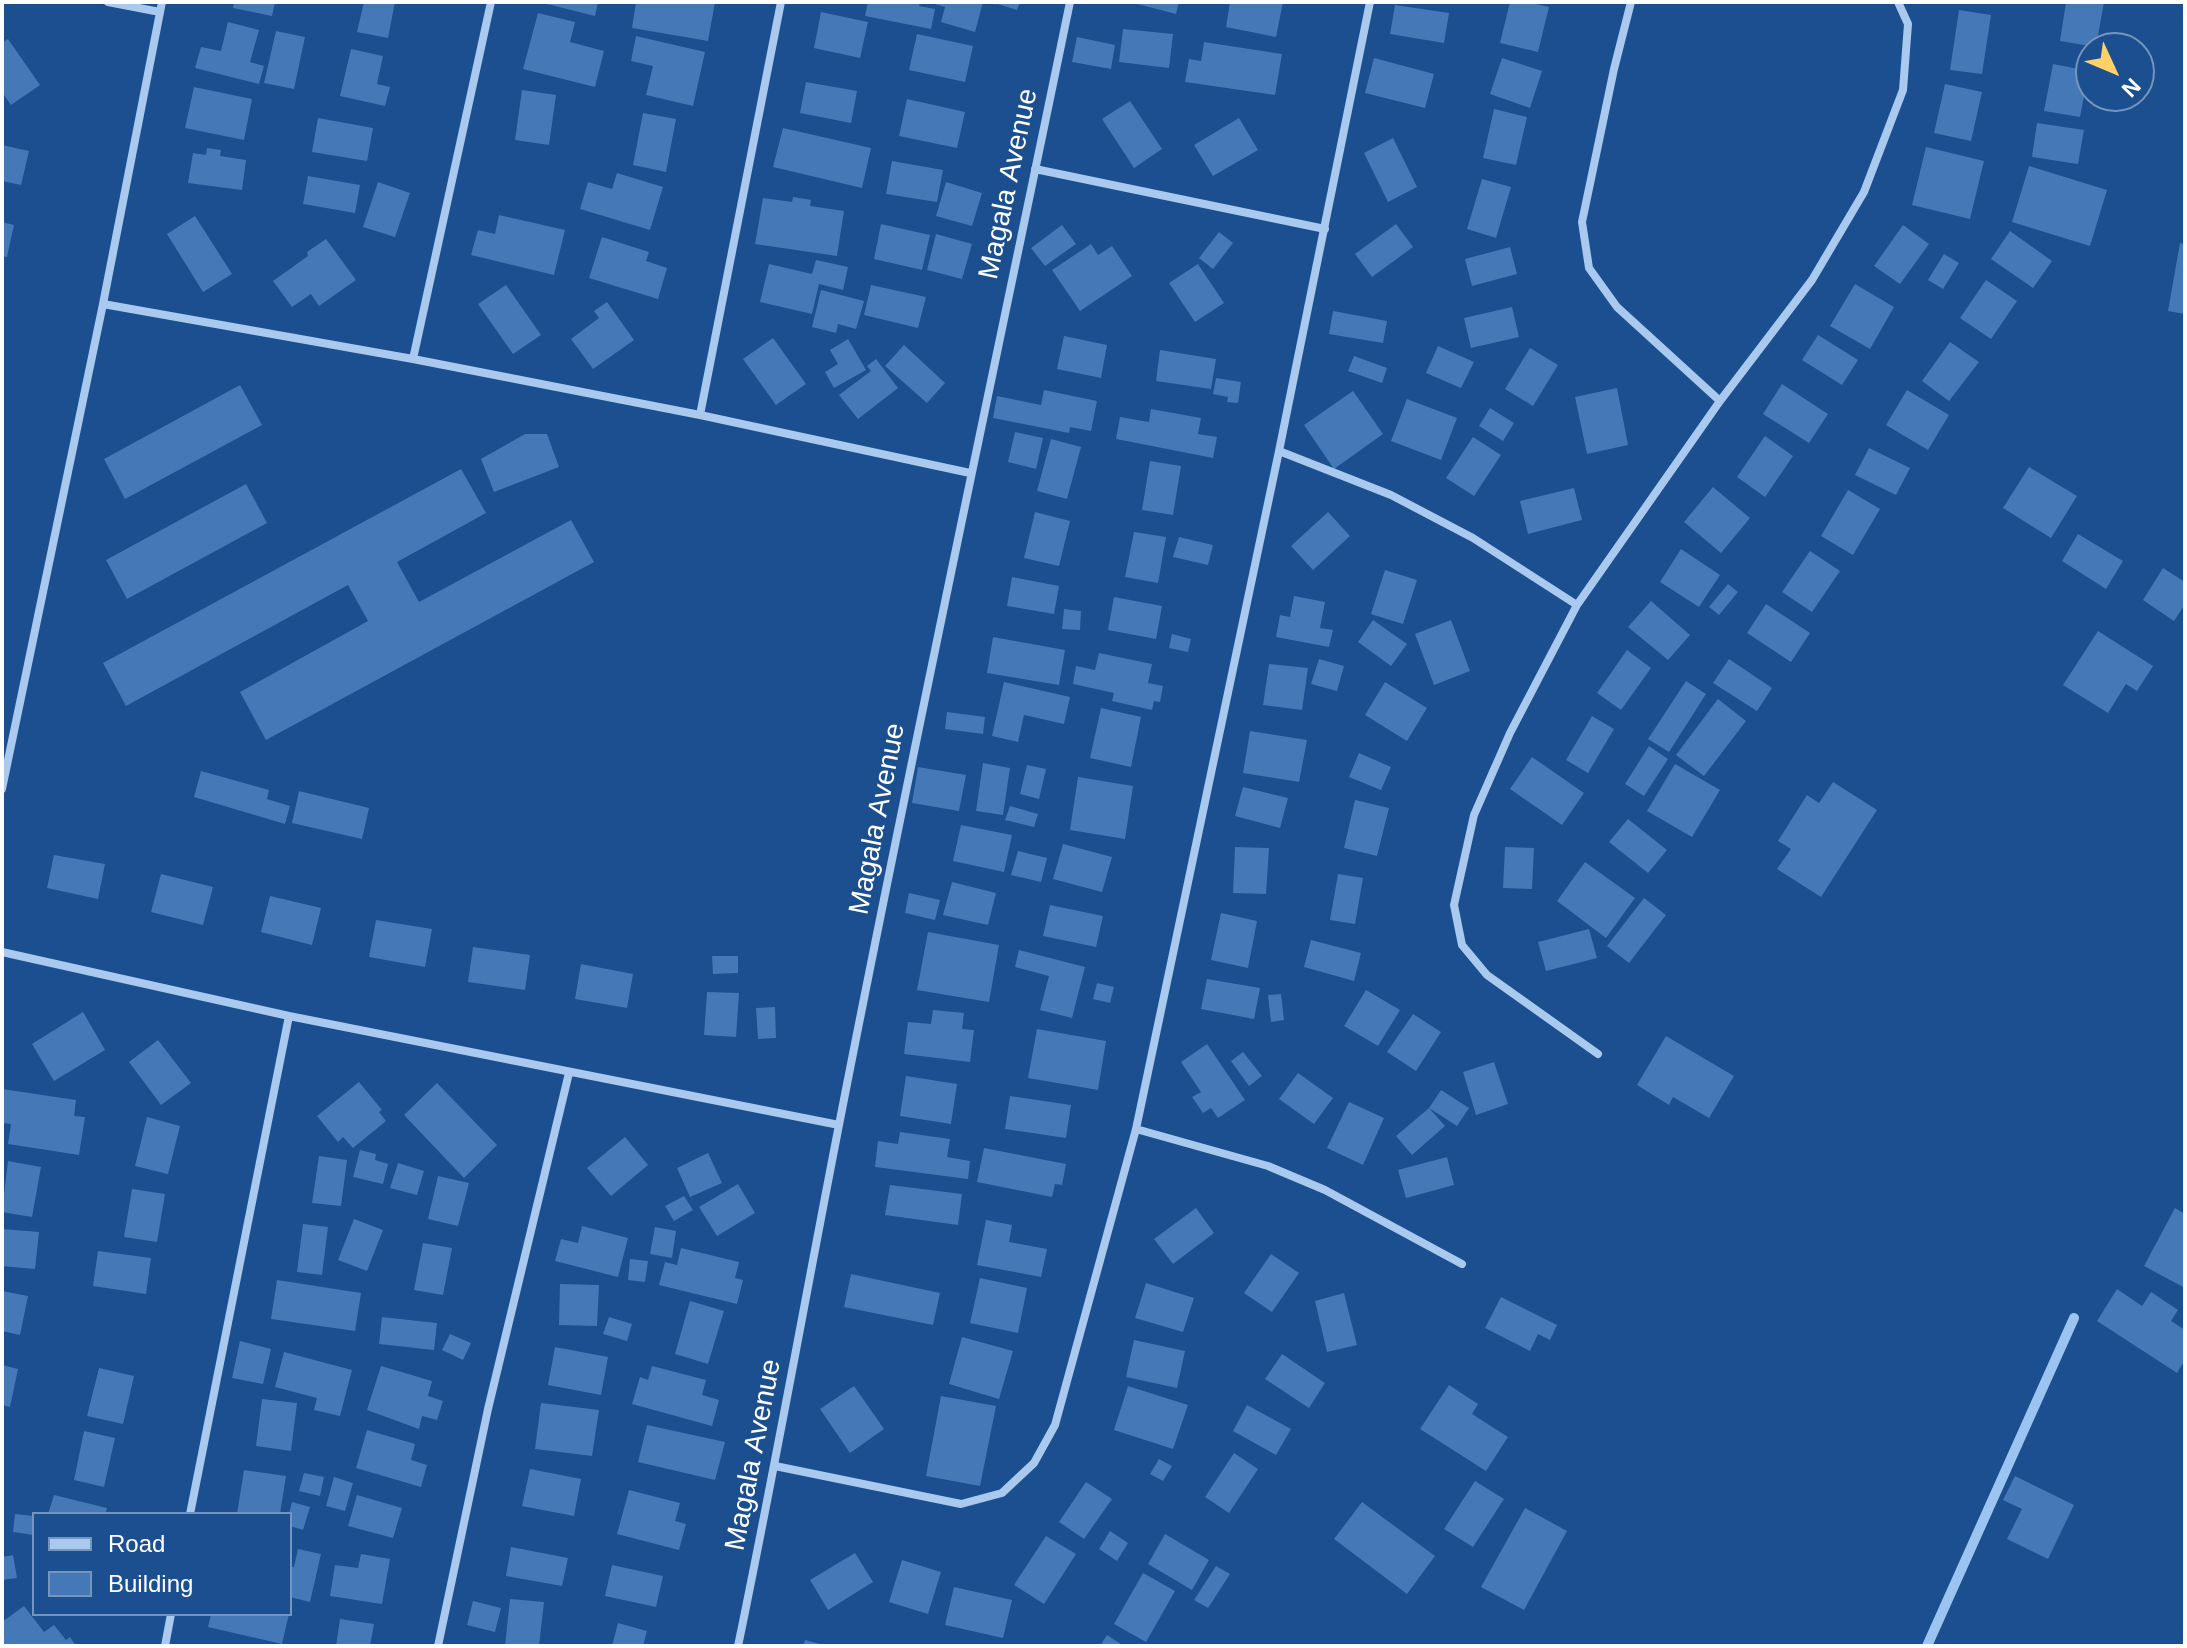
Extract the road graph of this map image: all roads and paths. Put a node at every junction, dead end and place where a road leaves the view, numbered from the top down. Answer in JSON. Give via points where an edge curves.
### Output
{"nodes":[{"id":1,"x":108,"y":2,"type":"edge"},
{"id":2,"x":491,"y":2,"type":"edge"},
{"id":3,"x":781,"y":2,"type":"edge"},
{"id":4,"x":1070,"y":2,"type":"edge"},
{"id":5,"x":1370,"y":2,"type":"edge"},
{"id":6,"x":1631,"y":2,"type":"edge"},
{"id":7,"x":1898,"y":2,"type":"edge"},
{"id":8,"x":161,"y":7,"type":"edge"},
{"id":9,"x":1035,"y":169,"type":"junction"},
{"id":10,"x":1325,"y":229,"type":"junction"},
{"id":11,"x":103,"y":304,"type":"junction"},
{"id":12,"x":413,"y":359,"type":"junction"},
{"id":13,"x":1720,"y":401,"type":"junction"},
{"id":14,"x":700,"y":415,"type":"junction"},
{"id":15,"x":1279,"y":451,"type":"junction"},
{"id":16,"x":970,"y":473,"type":"junction"},
{"id":17,"x":1577,"y":605,"type":"junction"},
{"id":18,"x":2,"y":789,"type":"edge"},
{"id":19,"x":2,"y":952,"type":"edge"},
{"id":20,"x":289,"y":1016,"type":"junction"},
{"id":21,"x":1598,"y":1054,"type":"dead end"},
{"id":22,"x":569,"y":1073,"type":"junction"},
{"id":23,"x":839,"y":1125,"type":"junction"},
{"id":24,"x":1136,"y":1129,"type":"junction"},
{"id":25,"x":1462,"y":1264,"type":"dead end"},
{"id":26,"x":775,"y":1466,"type":"junction"},
{"id":27,"x":190,"y":1512,"type":"edge"},
{"id":28,"x":171,"y":1616,"type":"edge"},
{"id":29,"x":165,"y":1646,"type":"edge"},
{"id":30,"x":438,"y":1646,"type":"edge"},
{"id":31,"x":738,"y":1646,"type":"edge"}],
"edges":[{"from":1,"to":8,"type":"street"},
{"from":2,"to":12,"type":"street"},
{"from":3,"to":14,"type":"street"},
{"from":4,"to":9,"type":"street","name":"Magala Avenue"},
{"from":5,"to":10,"type":"street"},
{"from":6,"to":13,"type":"street","via":[[1582,222],[1589,268],[1617,307]]},
{"from":7,"to":13,"type":"street","via":[[1908,24],[1903,90],[1864,192],[1812,280]]},
{"from":8,"to":11,"type":"street"},
{"from":9,"to":10,"type":"street"},
{"from":9,"to":16,"type":"street","name":"Magala Avenue"},
{"from":10,"to":15,"type":"street"},
{"from":11,"to":12,"type":"street"},
{"from":11,"to":18,"type":"street"},
{"from":12,"to":14,"type":"street"},
{"from":13,"to":17,"type":"street"},
{"from":14,"to":16,"type":"street"},
{"from":15,"to":17,"type":"street","via":[[1391,495],[1473,538]]},
{"from":15,"to":24,"type":"street"},
{"from":16,"to":23,"type":"street","name":"Magala Avenue"},
{"from":17,"to":21,"type":"street","via":[[1474,815],[1454,905],[1462,945],[1487,975]]},
{"from":19,"to":20,"type":"street"},
{"from":20,"to":22,"type":"street"},
{"from":20,"to":27,"type":"street"},
{"from":22,"to":23,"type":"street"},
{"from":22,"to":30,"type":"street","via":[[488,1409]]},
{"from":23,"to":26,"type":"street","name":"Magala Avenue"},
{"from":24,"to":25,"type":"street","via":[[1268,1166],[1325,1190]]},
{"from":24,"to":26,"type":"street","via":[[1055,1425],[1034,1463],[1002,1493],[961,1504]]},
{"from":26,"to":31,"type":"street","name":"Magala Avenue"},
{"from":28,"to":29,"type":"street"}]}
